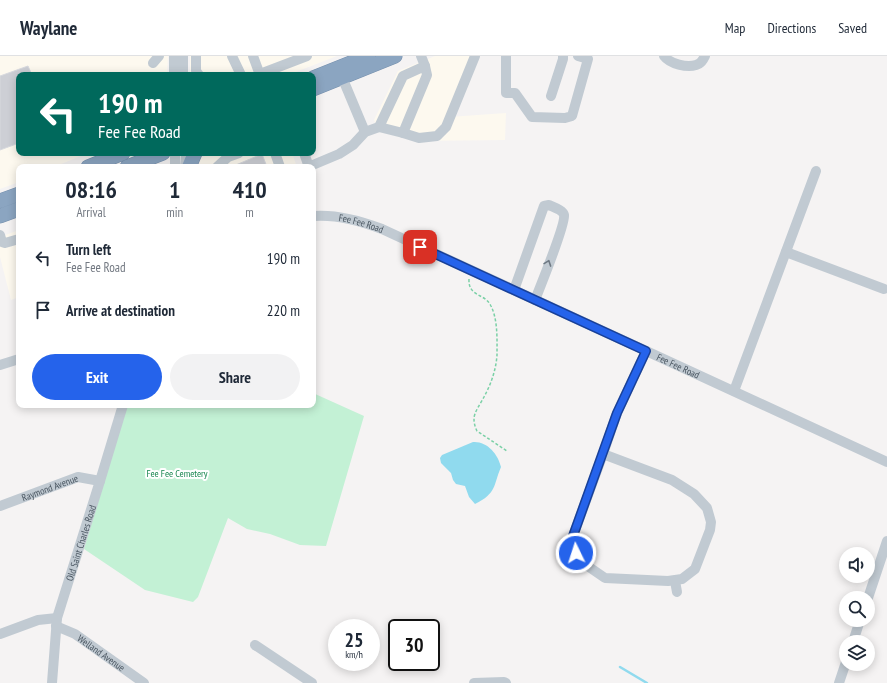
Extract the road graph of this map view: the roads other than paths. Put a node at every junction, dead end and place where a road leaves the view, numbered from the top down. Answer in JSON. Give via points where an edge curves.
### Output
{"nodes":[{"id":1,"x":174,"y":56,"type":"edge"},
{"id":2,"x":183,"y":56,"type":"edge"},
{"id":3,"x":196,"y":56,"type":"edge"},
{"id":4,"x":232,"y":56,"type":"edge"},
{"id":5,"x":253,"y":56,"type":"edge"},
{"id":6,"x":307,"y":56,"type":"edge"},
{"id":7,"x":368,"y":56,"type":"edge"},
{"id":8,"x":395,"y":56,"type":"edge"},
{"id":9,"x":422,"y":56,"type":"edge"},
{"id":10,"x":475,"y":56,"type":"edge"},
{"id":11,"x":506,"y":56,"type":"edge"},
{"id":12,"x":578,"y":56,"type":"edge"},
{"id":13,"x":664,"y":56,"type":"edge"},
{"id":14,"x":705,"y":56,"type":"edge"},
{"id":15,"x":563,"y":58,"type":"edge"},
{"id":16,"x":425,"y":66,"type":"junction"},
{"id":17,"x":179,"y":72,"type":"edge"},
{"id":18,"x":180,"y":72,"type":"edge"},
{"id":19,"x":198,"y":72,"type":"edge"},
{"id":20,"x":240,"y":72,"type":"edge"},
{"id":21,"x":259,"y":72,"type":"edge"},
{"id":22,"x":267,"y":72,"type":"edge"},
{"id":23,"x":316,"y":77,"type":"edge"},
{"id":24,"x":342,"y":77,"type":"junction"},
{"id":25,"x":316,"y":88,"type":"edge"},
{"id":26,"x":551,"y":96,"type":"dead end"},
{"id":27,"x":379,"y":127,"type":"junction"},
{"id":28,"x":365,"y":132,"type":"junction"},
{"id":29,"x":403,"y":133,"type":"junction"},
{"id":30,"x":116,"y":156,"type":"edge"},
{"id":31,"x":155,"y":156,"type":"edge"},
{"id":32,"x":96,"y":164,"type":"edge"},
{"id":33,"x":135,"y":164,"type":"edge"},
{"id":34,"x":316,"y":164,"type":"edge"},
{"id":35,"x":816,"y":171,"type":"dead end"},
{"id":36,"x":16,"y":195,"type":"edge"},
{"id":37,"x":0,"y":201,"type":"edge"},
{"id":38,"x":16,"y":210,"type":"edge"},
{"id":39,"x":0,"y":216,"type":"edge"},
{"id":40,"x":316,"y":216,"type":"edge"},
{"id":41,"x":0,"y":235,"type":"edge"},
{"id":42,"x":16,"y":240,"type":"edge"},
{"id":43,"x":786,"y":252,"type":"junction"},
{"id":44,"x":884,"y":289,"type":"dead end"},
{"id":45,"x":514,"y":290,"type":"junction"},
{"id":46,"x":535,"y":300,"type":"junction"},
{"id":47,"x":646,"y":351,"type":"junction"},
{"id":48,"x":16,"y":360,"type":"edge"},
{"id":49,"x":0,"y":365,"type":"edge"},
{"id":50,"x":734,"y":391,"type":"junction"},
{"id":51,"x":122,"y":408,"type":"edge"},
{"id":52,"x":603,"y":454,"type":"junction"},
{"id":53,"x":887,"y":462,"type":"edge"},
{"id":54,"x":100,"y":481,"type":"junction"},
{"id":55,"x":0,"y":506,"type":"edge"},
{"id":56,"x":887,"y":541,"type":"edge"},
{"id":57,"x":675,"y":581,"type":"junction"},
{"id":58,"x":870,"y":591,"type":"edge"},
{"id":59,"x":677,"y":592,"type":"dead end"},
{"id":60,"x":56,"y":622,"type":"junction"},
{"id":61,"x":0,"y":634,"type":"edge"},
{"id":62,"x":255,"y":645,"type":"dead end"},
{"id":63,"x":843,"y":671,"type":"edge"},
{"id":64,"x":52,"y":683,"type":"edge"},
{"id":65,"x":144,"y":683,"type":"edge"},
{"id":66,"x":312,"y":683,"type":"edge"},
{"id":67,"x":474,"y":683,"type":"edge"},
{"id":68,"x":506,"y":683,"type":"edge"},
{"id":69,"x":839,"y":683,"type":"edge"}],
"edges":[{"from":1,"to":17,"type":"street"},
{"from":2,"to":18,"type":"street"},
{"from":3,"to":19,"type":"street"},
{"from":4,"to":20,"type":"street"},
{"from":5,"to":21,"type":"street"},
{"from":6,"to":22,"type":"street"},
{"from":7,"to":23,"type":"highway"},
{"from":8,"to":24,"type":"highway"},
{"from":9,"to":16,"type":"street"},
{"from":10,"to":29,"type":"street","via":[[446,127],[437,136],[419,138]]},
{"from":11,"to":12,"type":"street","via":[[506,93],[515,93],[532,117],[565,118],[572,116],[588,60]]},
{"from":12,"to":15,"type":"street"},
{"from":13,"to":14,"type":"street","via":[[667,61],[673,63],[696,65]]},
{"from":15,"to":26,"type":"street"},
{"from":16,"to":27,"type":"street","via":[[403,76]]},
{"from":16,"to":29,"type":"street","via":[[427,75]]},
{"from":24,"to":25,"type":"highway"},
{"from":24,"to":28,"type":"street"},
{"from":27,"to":28,"type":"street"},
{"from":27,"to":29,"type":"street"},
{"from":28,"to":34,"type":"street","via":[[353,145]]},
{"from":30,"to":32,"type":"highway"},
{"from":31,"to":33,"type":"highway"},
{"from":35,"to":43,"type":"street"},
{"from":36,"to":37,"type":"highway"},
{"from":38,"to":39,"type":"highway"},
{"from":40,"to":45,"type":"street","name":"Fee Fee Road","via":[[349,219],[368,224]]},
{"from":41,"to":42,"type":"street","via":[[2,242],[5,243]]},
{"from":43,"to":44,"type":"street"},
{"from":43,"to":50,"type":"street"},
{"from":45,"to":46,"type":"street","name":"Fee Fee Road"},
{"from":46,"to":45,"type":"street","one_way":true,"via":[[560,232],[564,217],[562,211],[549,205],[544,206]]},
{"from":46,"to":47,"type":"street","name":"Fee Fee Road"},
{"from":47,"to":50,"type":"street","name":"Fee Fee Road"},
{"from":47,"to":52,"type":"street","via":[[617,413]]},
{"from":48,"to":49,"type":"street"},
{"from":50,"to":53,"type":"street","name":"Fee Fee Road"},
{"from":51,"to":54,"type":"street","name":"Old Saint Charles Road"},
{"from":52,"to":57,"type":"street","via":[[672,480],[694,494],[707,508],[711,522],[710,530],[694,569],[682,579]]},
{"from":52,"to":57,"type":"street","via":[[573,536],[576,553],[588,567],[605,578]]},
{"from":54,"to":55,"type":"street","name":"Raymond Avenue","via":[[78,477]]},
{"from":54,"to":60,"type":"street","name":"Old Saint Charles Road"},
{"from":56,"to":58,"type":"street"},
{"from":57,"to":59,"type":"street"},
{"from":60,"to":61,"type":"street","via":[[38,620]]},
{"from":60,"to":64,"type":"street","name":"Old Saint Charles Road"},
{"from":60,"to":65,"type":"street","name":"Welland Avenue"},
{"from":62,"to":66,"type":"street"},
{"from":63,"to":69,"type":"street"},
{"from":67,"to":68,"type":"street"}]}
